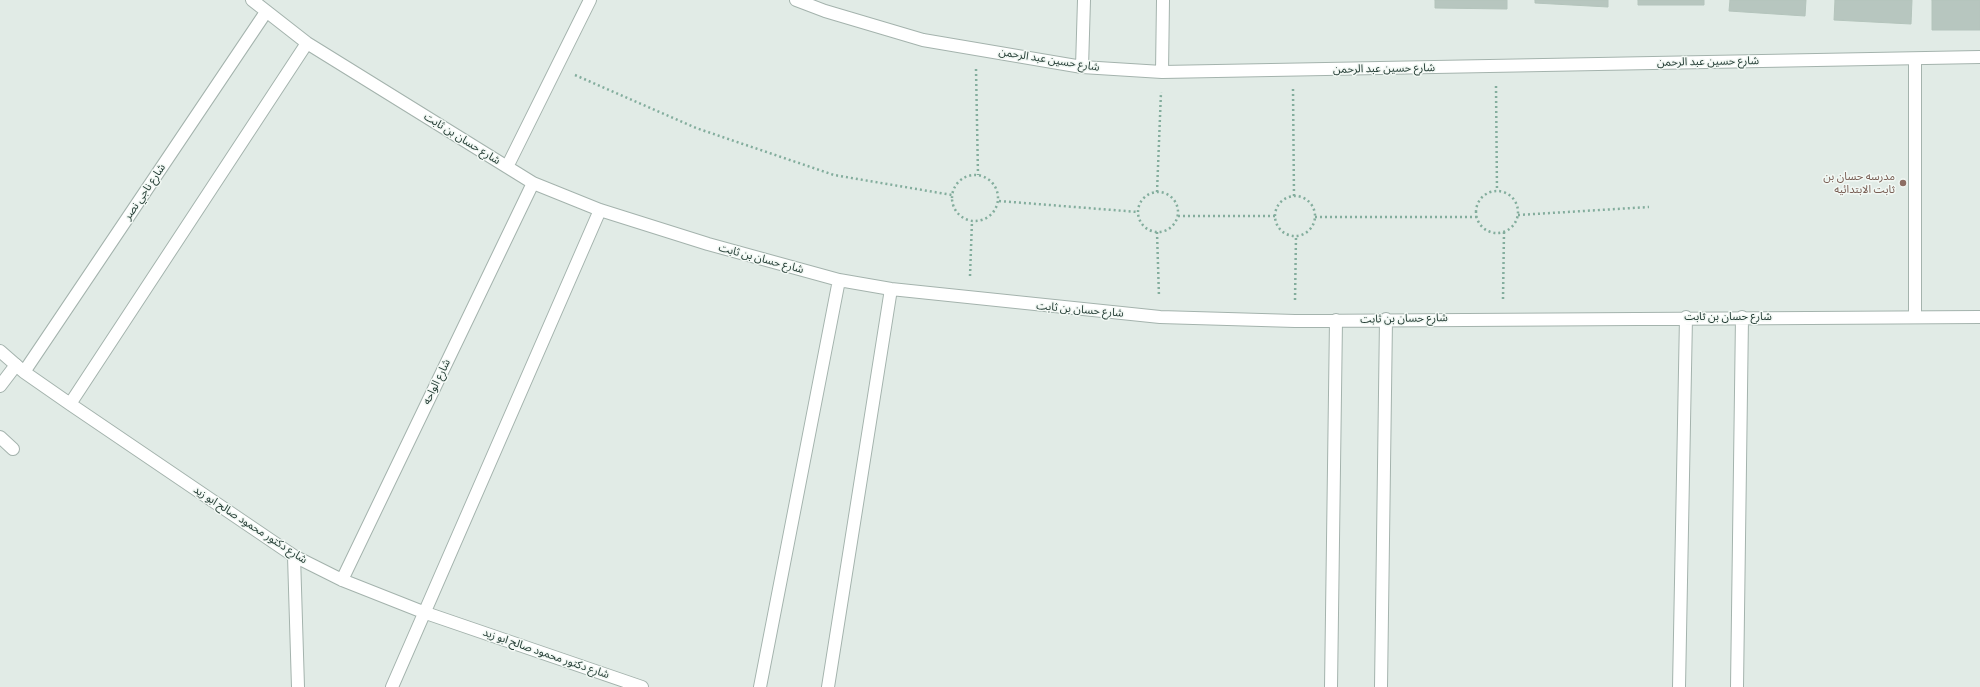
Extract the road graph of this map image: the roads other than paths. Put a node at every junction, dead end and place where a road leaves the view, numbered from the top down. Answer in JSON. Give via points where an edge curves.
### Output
{"nodes":[{"id":1,"x":252,"y":0,"type":"edge"},
{"id":2,"x":590,"y":0,"type":"edge"},
{"id":3,"x":796,"y":0,"type":"edge"},
{"id":4,"x":1084,"y":0,"type":"edge"},
{"id":5,"x":1163,"y":0,"type":"edge"},
{"id":6,"x":266,"y":12,"type":"junction"},
{"id":7,"x":307,"y":43,"type":"junction"},
{"id":8,"x":1980,"y":57,"type":"edge"},
{"id":9,"x":1915,"y":59,"type":"junction"},
{"id":10,"x":1082,"y":67,"type":"junction"},
{"id":11,"x":1162,"y":72,"type":"junction"},
{"id":12,"x":507,"y":167,"type":"junction"},
{"id":13,"x":532,"y":183,"type":"junction"},
{"id":14,"x":600,"y":210,"type":"junction"},
{"id":15,"x":839,"y":280,"type":"junction"},
{"id":16,"x":891,"y":289,"type":"junction"},
{"id":17,"x":1686,"y":317,"type":"junction"},
{"id":18,"x":1742,"y":317,"type":"junction"},
{"id":19,"x":1915,"y":317,"type":"junction"},
{"id":20,"x":1980,"y":317,"type":"edge"},
{"id":21,"x":1386,"y":319,"type":"junction"},
{"id":22,"x":1336,"y":320,"type":"junction"},
{"id":23,"x":0,"y":351,"type":"edge"},
{"id":24,"x":20,"y":369,"type":"junction"},
{"id":25,"x":0,"y":386,"type":"edge"},
{"id":26,"x":70,"y":404,"type":"junction"},
{"id":27,"x":0,"y":437,"type":"edge"},
{"id":28,"x":13,"y":449,"type":"dead end"},
{"id":29,"x":294,"y":556,"type":"junction"},
{"id":30,"x":342,"y":580,"type":"junction"},
{"id":31,"x":423,"y":612,"type":"junction"},
{"id":32,"x":298,"y":687,"type":"edge"},
{"id":33,"x":392,"y":687,"type":"edge"},
{"id":34,"x":642,"y":687,"type":"edge"},
{"id":35,"x":760,"y":687,"type":"edge"},
{"id":36,"x":828,"y":687,"type":"edge"},
{"id":37,"x":1331,"y":687,"type":"edge"},
{"id":38,"x":1382,"y":687,"type":"edge"},
{"id":39,"x":1679,"y":687,"type":"edge"},
{"id":40,"x":1738,"y":687,"type":"edge"}],
"edges":[{"from":1,"to":6,"type":"street","name":"شارع حسان بن ثابت"},
{"from":2,"to":12,"type":"street"},
{"from":3,"to":10,"type":"street","name":"شارع حسين عبد الرحمن","via":[[923,40]]},
{"from":4,"to":10,"type":"street"},
{"from":5,"to":11,"type":"street"},
{"from":6,"to":7,"type":"street","name":"شارع حسان بن ثابت"},
{"from":6,"to":24,"type":"street","name":"شارع ناجي نصر"},
{"from":7,"to":12,"type":"street","name":"شارع حسان بن ثابت"},
{"from":7,"to":26,"type":"street"},
{"from":8,"to":9,"type":"street","name":"شارع حسين عبد الرحمن"},
{"from":9,"to":11,"type":"street","name":"شارع حسين عبد الرحمن"},
{"from":9,"to":19,"type":"street"},
{"from":10,"to":11,"type":"street","name":"شارع حسين عبد الرحمن"},
{"from":12,"to":13,"type":"street","name":"شارع حسان بن ثابت"},
{"from":13,"to":14,"type":"street","name":"شارع حسان بن ثابت"},
{"from":13,"to":30,"type":"street","name":"شارع الواحه"},
{"from":14,"to":15,"type":"street","name":"شارع حسان بن ثابت","via":[[708,244]]},
{"from":14,"to":31,"type":"street"},
{"from":15,"to":16,"type":"street","name":"شارع حسان بن ثابت"},
{"from":15,"to":35,"type":"street"},
{"from":16,"to":22,"type":"street","name":"شارع حسان بن ثابت","via":[[1160,318]]},
{"from":16,"to":36,"type":"street"},
{"from":17,"to":18,"type":"street","name":"شارع حسان بن ثابت"},
{"from":17,"to":21,"type":"street","name":"شارع حسان بن ثابت"},
{"from":17,"to":39,"type":"street"},
{"from":18,"to":19,"type":"street","name":"شارع حسان بن ثابت"},
{"from":18,"to":40,"type":"street"},
{"from":19,"to":20,"type":"street","name":"شارع حسان بن ثابت"},
{"from":21,"to":22,"type":"street","name":"شارع حسان بن ثابت"},
{"from":21,"to":38,"type":"street"},
{"from":22,"to":37,"type":"street"},
{"from":23,"to":24,"type":"street","name":"شارع دكتور محمود صالح ابو زيد"},
{"from":24,"to":25,"type":"street","name":"شارع ناجي نصر"},
{"from":24,"to":26,"type":"street","name":"شارع دكتور محمود صالح ابو زيد"},
{"from":26,"to":29,"type":"street","name":"شارع دكتور محمود صالح ابو زيد"},
{"from":27,"to":28,"type":"street"},
{"from":29,"to":30,"type":"street","name":"شارع دكتور محمود صالح ابو زيد"},
{"from":29,"to":32,"type":"street"},
{"from":30,"to":31,"type":"street","name":"شارع دكتور محمود صالح ابو زيد"},
{"from":31,"to":33,"type":"street"},
{"from":31,"to":34,"type":"street","name":"شارع دكتور محمود صالح ابو زيد"}]}
